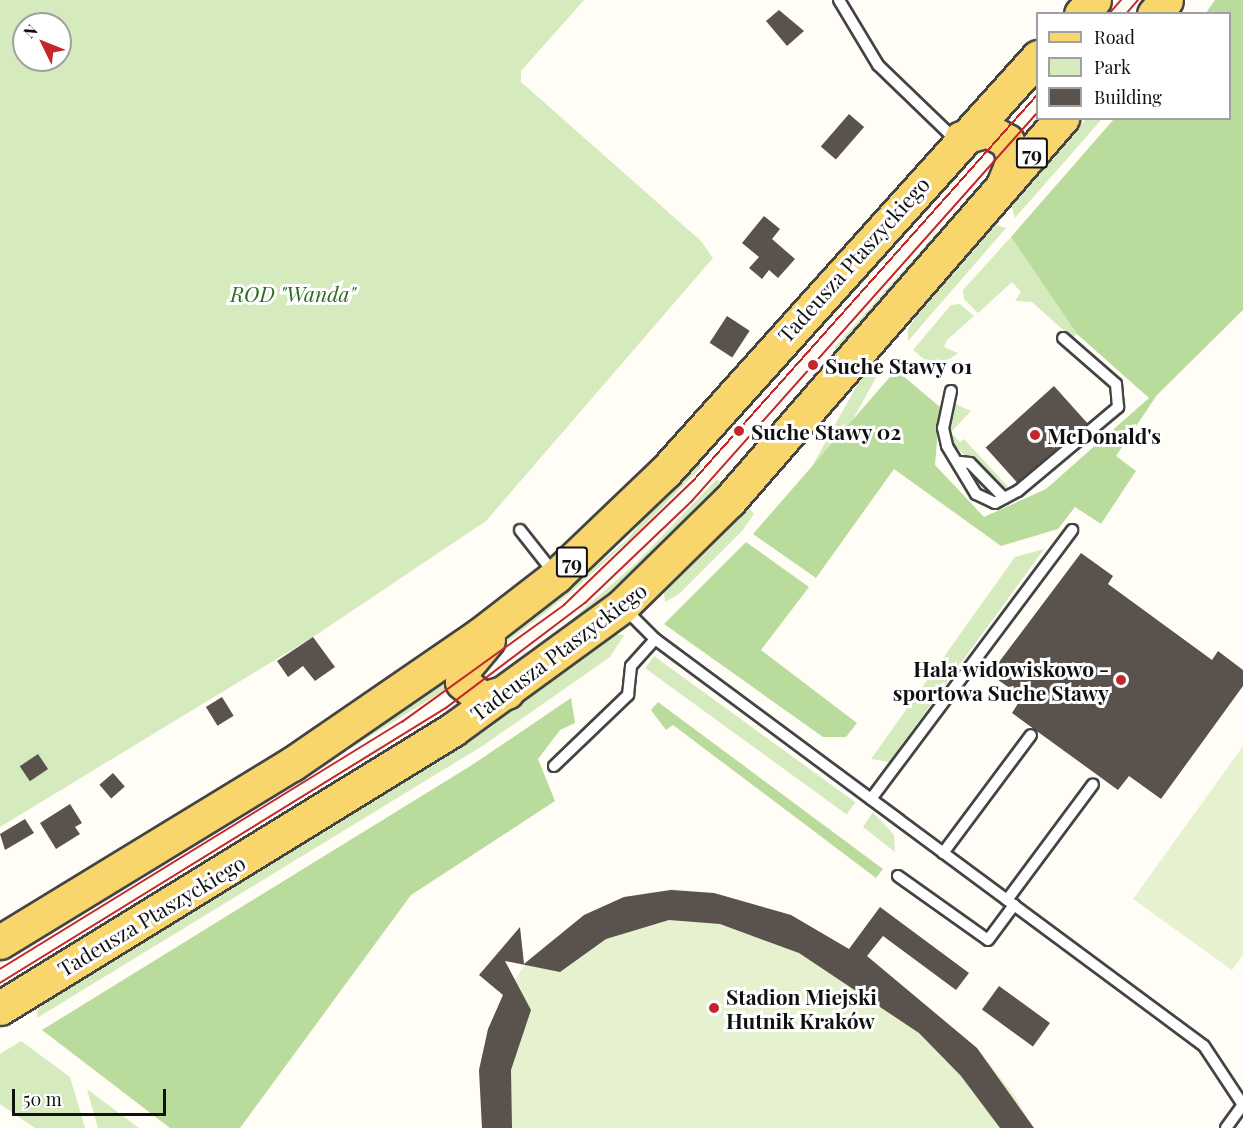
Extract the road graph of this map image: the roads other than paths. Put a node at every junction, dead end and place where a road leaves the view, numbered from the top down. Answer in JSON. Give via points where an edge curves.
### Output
{"nodes":[{"id":1,"x":839,"y":0,"type":"edge"},
{"id":2,"x":1094,"y":0,"type":"edge"},
{"id":3,"x":1166,"y":0,"type":"edge"},
{"id":4,"x":1083,"y":12,"type":"edge"},
{"id":5,"x":1156,"y":12,"type":"edge"},
{"id":6,"x":1036,"y":59,"type":"edge"},
{"id":7,"x":1060,"y":120,"type":"edge"},
{"id":8,"x":960,"y":140,"type":"junction"},
{"id":9,"x":1002,"y":187,"type":"junction"},
{"id":10,"x":1063,"y":338,"type":"dead end"},
{"id":11,"x":951,"y":391,"type":"dead end"},
{"id":12,"x":520,"y":530,"type":"dead end"},
{"id":13,"x":1072,"y":530,"type":"dead end"},
{"id":14,"x":556,"y":576,"type":"junction"},
{"id":15,"x":622,"y":606,"type":"junction"},
{"id":16,"x":515,"y":609,"type":"junction"},
{"id":17,"x":655,"y":639,"type":"junction"},
{"id":18,"x":507,"y":692,"type":"junction"},
{"id":19,"x":1030,"y":735,"type":"dead end"},
{"id":20,"x":554,"y":766,"type":"dead end"},
{"id":21,"x":1093,"y":784,"type":"dead end"},
{"id":22,"x":871,"y":799,"type":"junction"},
{"id":23,"x":943,"y":853,"type":"junction"},
{"id":24,"x":897,"y":876,"type":"dead end"},
{"id":25,"x":1010,"y":903,"type":"junction"},
{"id":26,"x":0,"y":942,"type":"edge"},
{"id":27,"x":0,"y":1008,"type":"edge"},
{"id":28,"x":1243,"y":1105,"type":"edge"},
{"id":29,"x":1226,"y":1128,"type":"edge"}],
"edges":[{"from":1,"to":8,"type":"lane","via":[[878,65]]},
{"from":2,"to":4,"type":"main road"},
{"from":3,"to":5,"type":"main road"},
{"from":6,"to":8,"type":"main road","name":"Tadeusza Ptaszyckiego","number":"79"},
{"from":7,"to":9,"type":"main road","name":"Tadeusza Ptaszyckiego","number":"79"},
{"from":8,"to":9,"type":"main road","via":[[987,130],[1007,141],[1014,158]]},
{"from":8,"to":14,"type":"main road","name":"Tadeusza Ptaszyckiego","number":"79","via":[[665,472]]},
{"from":9,"to":15,"type":"main road","name":"Tadeusza Ptaszyckiego","number":"79","via":[[729,501]]},
{"from":10,"to":11,"type":"lane","via":[[1116,384],[1118,407],[1004,498],[970,463],[960,462],[948,446],[943,428]]},
{"from":12,"to":14,"type":"lane"},
{"from":13,"to":22,"type":"lane"},
{"from":14,"to":16,"type":"main road","name":"Tadeusza Ptaszyckiego","number":"79"},
{"from":15,"to":17,"type":"lane"},
{"from":15,"to":18,"type":"main road","name":"Tadeusza Ptaszyckiego","number":"79"},
{"from":16,"to":18,"type":"main road","via":[[469,662],[462,677],[465,688],[478,698]]},
{"from":16,"to":26,"type":"main road","name":"Tadeusza Ptaszyckiego","number":"79","via":[[292,764]]},
{"from":17,"to":20,"type":"lane","via":[[631,666],[628,695]]},
{"from":17,"to":22,"type":"lane"},
{"from":18,"to":27,"type":"main road","name":"Tadeusza Ptaszyckiego","number":"79"},
{"from":19,"to":23,"type":"lane"},
{"from":21,"to":25,"type":"lane"},
{"from":22,"to":23,"type":"lane"},
{"from":23,"to":25,"type":"lane"},
{"from":24,"to":25,"type":"lane","via":[[988,940]]},
{"from":25,"to":28,"type":"lane","via":[[1204,1046]]},
{"from":28,"to":29,"type":"lane"}]}
